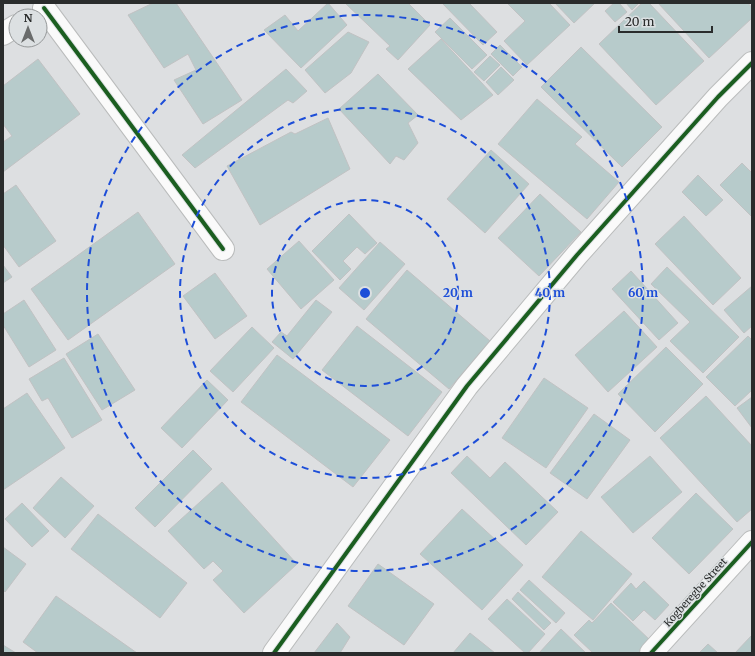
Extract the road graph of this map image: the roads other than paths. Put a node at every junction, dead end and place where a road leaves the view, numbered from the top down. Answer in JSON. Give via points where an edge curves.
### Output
{"nodes":[{"id":1,"x":48,"y":17,"type":"edge"},
{"id":2,"x":752,"y":63,"type":"edge"},
{"id":3,"x":223,"y":249,"type":"dead end"},
{"id":4,"x":752,"y":542,"type":"edge"},
{"id":5,"x":274,"y":653,"type":"edge"},
{"id":6,"x":651,"y":653,"type":"edge"}],
"edges":[{"from":1,"to":3,"type":"street"},
{"from":2,"to":5,"type":"street","via":[[718,97],[577,255],[467,386]]},
{"from":4,"to":6,"type":"street","name":"Kogberegbe Street"}]}
